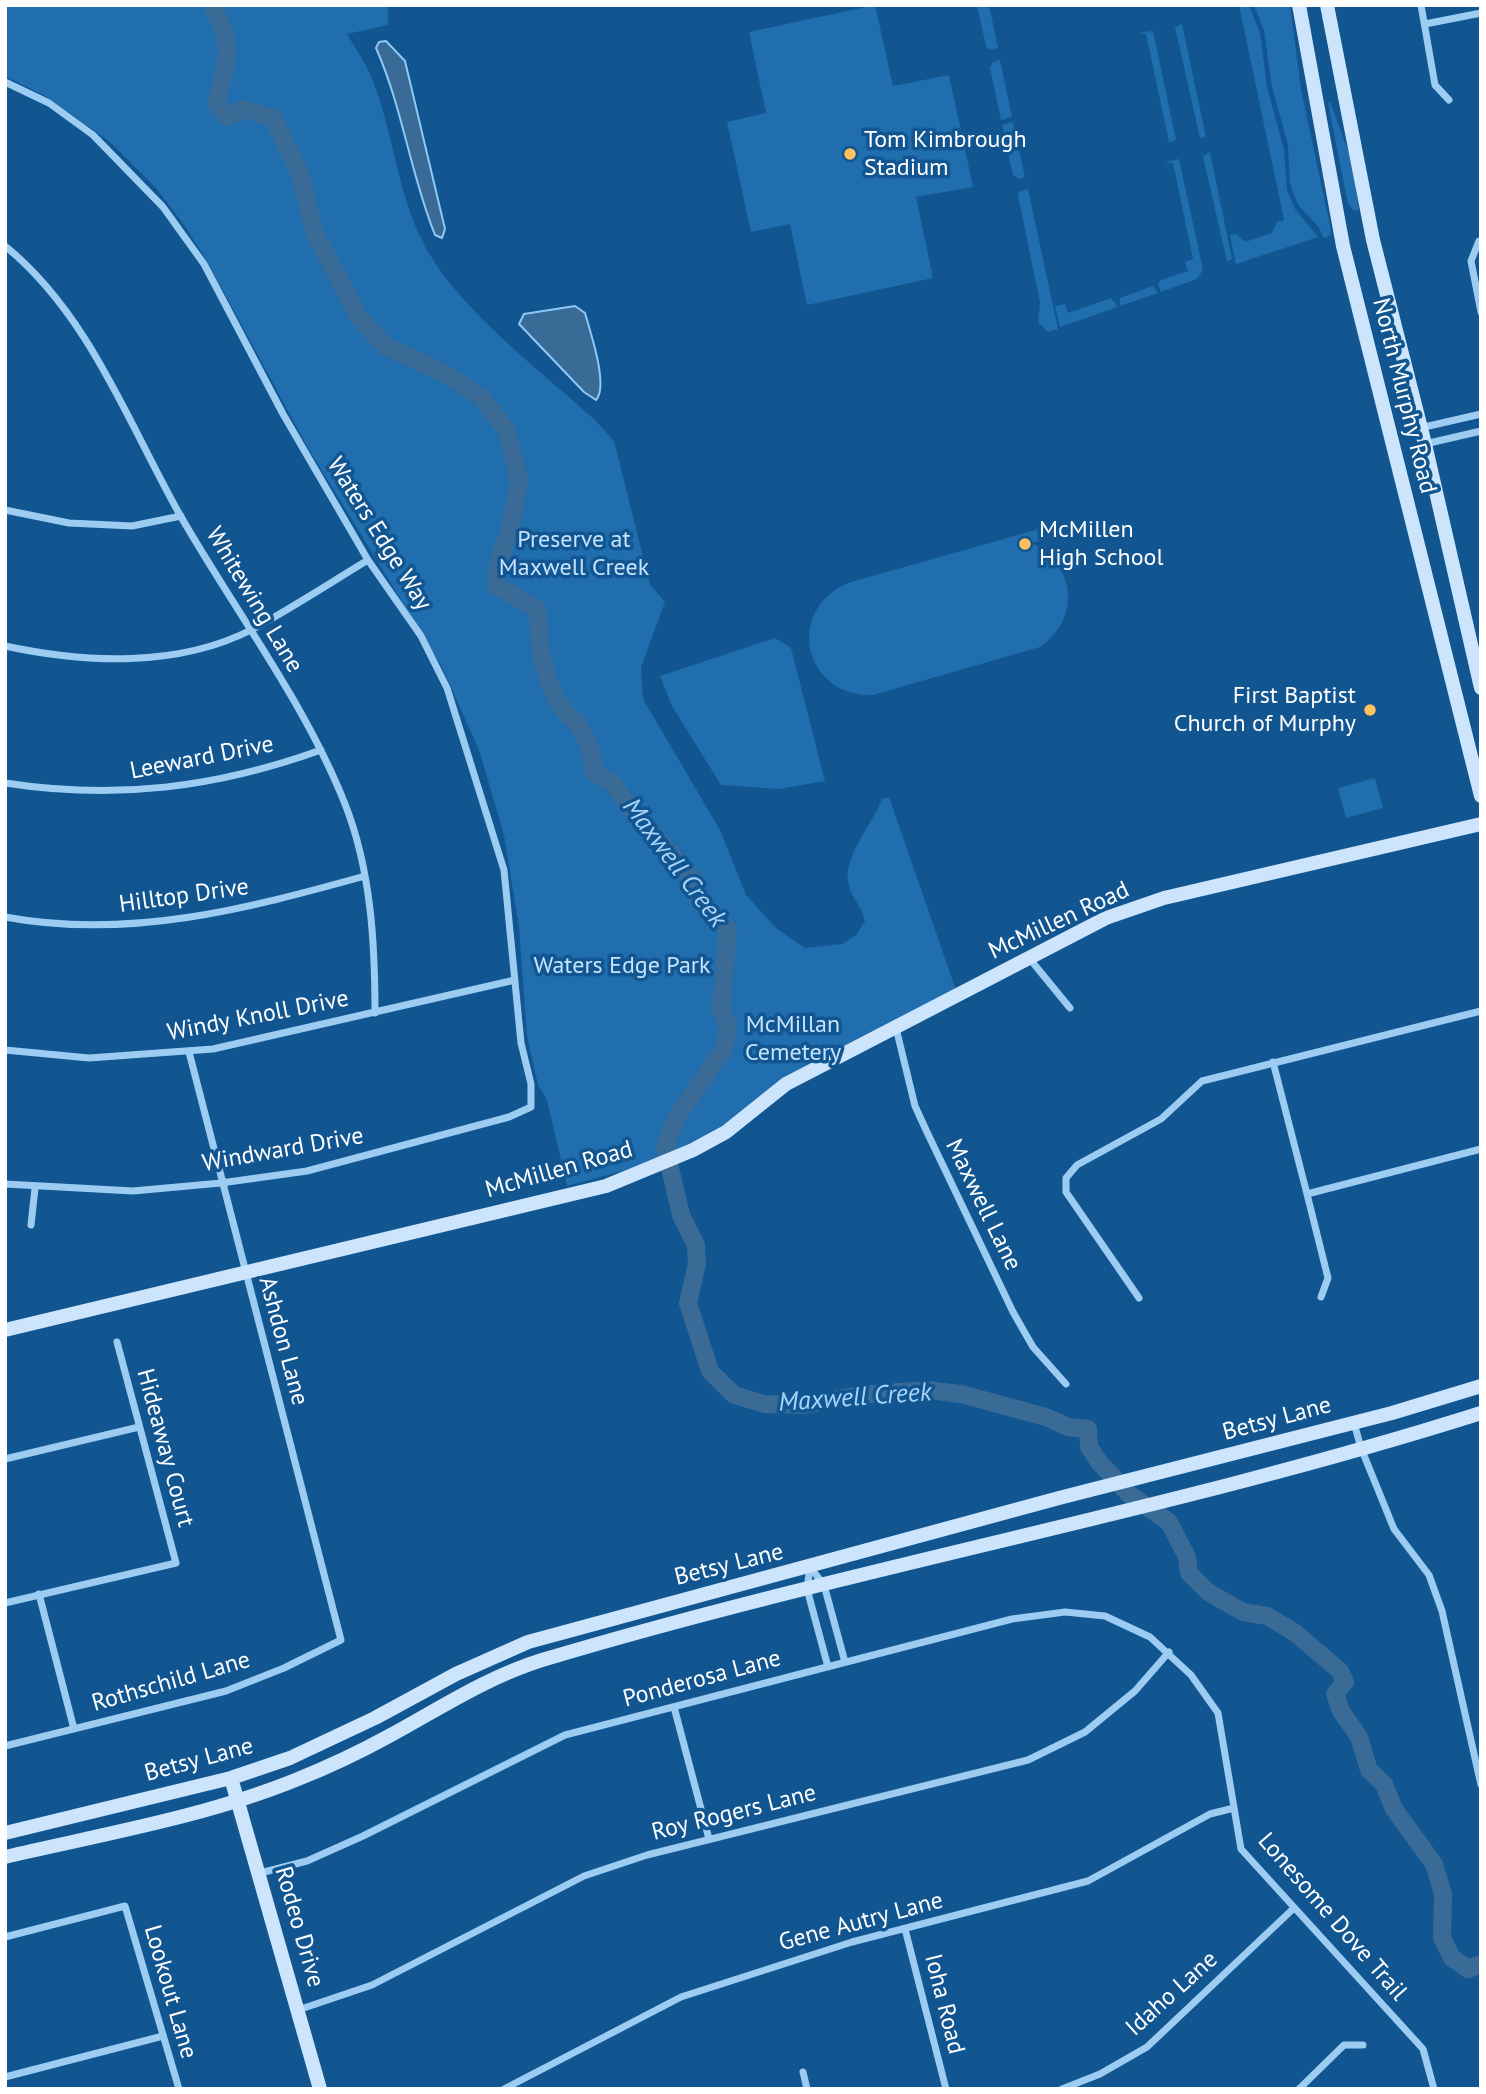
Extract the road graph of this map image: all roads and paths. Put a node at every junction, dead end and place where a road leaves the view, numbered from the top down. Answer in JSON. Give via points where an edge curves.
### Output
{"nodes":[{"id":1,"x":1299,"y":5,"type":"edge"},
{"id":2,"x":1327,"y":5,"type":"edge"},
{"id":3,"x":1421,"y":5,"type":"edge"},
{"id":4,"x":1481,"y":13,"type":"edge"},
{"id":5,"x":1425,"y":24,"type":"junction"},
{"id":6,"x":5,"y":82,"type":"edge"},
{"id":7,"x":1449,"y":100,"type":"dead end"},
{"id":8,"x":1479,"y":242,"type":"edge"},
{"id":9,"x":5,"y":246,"type":"edge"},
{"id":10,"x":1478,"y":287,"type":"edge"},
{"id":11,"x":1481,"y":312,"type":"edge"},
{"id":12,"x":1481,"y":414,"type":"edge"},
{"id":13,"x":1420,"y":428,"type":"junction"},
{"id":14,"x":1481,"y":431,"type":"edge"},
{"id":15,"x":1425,"y":444,"type":"junction"},
{"id":16,"x":5,"y":510,"type":"edge"},
{"id":17,"x":181,"y":516,"type":"junction"},
{"id":18,"x":368,"y":560,"type":"junction"},
{"id":19,"x":250,"y":630,"type":"junction"},
{"id":20,"x":5,"y":646,"type":"edge"},
{"id":21,"x":1481,"y":688,"type":"edge"},
{"id":22,"x":321,"y":750,"type":"junction"},
{"id":23,"x":5,"y":783,"type":"edge"},
{"id":24,"x":1481,"y":796,"type":"edge"},
{"id":25,"x":1481,"y":824,"type":"edge"},
{"id":26,"x":365,"y":876,"type":"junction"},
{"id":27,"x":5,"y":918,"type":"edge"},
{"id":28,"x":1029,"y":958,"type":"junction"},
{"id":29,"x":515,"y":980,"type":"junction"},
{"id":30,"x":1070,"y":1008,"type":"dead end"},
{"id":31,"x":1481,"y":1011,"type":"edge"},
{"id":32,"x":375,"y":1013,"type":"junction"},
{"id":33,"x":896,"y":1028,"type":"junction"},
{"id":34,"x":5,"y":1051,"type":"edge"},
{"id":35,"x":190,"y":1052,"type":"junction"},
{"id":36,"x":1273,"y":1062,"type":"junction"},
{"id":37,"x":531,"y":1107,"type":"joint"},
{"id":38,"x":1481,"y":1149,"type":"edge"},
{"id":39,"x":221,"y":1183,"type":"junction"},
{"id":40,"x":5,"y":1184,"type":"edge"},
{"id":41,"x":35,"y":1188,"type":"junction"},
{"id":42,"x":1307,"y":1194,"type":"junction"},
{"id":43,"x":32,"y":1225,"type":"dead end"},
{"id":44,"x":245,"y":1272,"type":"junction"},
{"id":45,"x":1321,"y":1297,"type":"dead end"},
{"id":46,"x":1139,"y":1298,"type":"dead end"},
{"id":47,"x":5,"y":1330,"type":"edge"},
{"id":48,"x":117,"y":1342,"type":"dead end"},
{"id":49,"x":1066,"y":1384,"type":"dead end"},
{"id":50,"x":1481,"y":1386,"type":"edge"},
{"id":51,"x":1481,"y":1413,"type":"edge"},
{"id":52,"x":1354,"y":1422,"type":"junction"},
{"id":53,"x":139,"y":1427,"type":"junction"},
{"id":54,"x":1361,"y":1448,"type":"junction"},
{"id":55,"x":5,"y":1459,"type":"edge"},
{"id":56,"x":810,"y":1567,"type":"junction"},
{"id":57,"x":824,"y":1585,"type":"junction"},
{"id":58,"x":807,"y":1589,"type":"junction"},
{"id":59,"x":40,"y":1594,"type":"junction"},
{"id":60,"x":5,"y":1602,"type":"edge"},
{"id":61,"x":341,"y":1640,"type":"joint"},
{"id":62,"x":1169,"y":1652,"type":"junction"},
{"id":63,"x":845,"y":1662,"type":"junction"},
{"id":64,"x":828,"y":1667,"type":"junction"},
{"id":65,"x":674,"y":1707,"type":"junction"},
{"id":66,"x":74,"y":1729,"type":"junction"},
{"id":67,"x":5,"y":1746,"type":"edge"},
{"id":68,"x":231,"y":1778,"type":"junction"},
{"id":69,"x":1481,"y":1785,"type":"edge"},
{"id":70,"x":238,"y":1801,"type":"junction"},
{"id":71,"x":1234,"y":1808,"type":"junction"},
{"id":72,"x":5,"y":1833,"type":"edge"},
{"id":73,"x":709,"y":1839,"type":"junction"},
{"id":74,"x":5,"y":1857,"type":"edge"},
{"id":75,"x":260,"y":1873,"type":"junction"},
{"id":76,"x":1294,"y":1908,"type":"junction"},
{"id":77,"x":905,"y":1928,"type":"junction"},
{"id":78,"x":5,"y":1937,"type":"edge"},
{"id":79,"x":298,"y":2010,"type":"junction"},
{"id":80,"x":163,"y":2036,"type":"junction"},
{"id":81,"x":1363,"y":2045,"type":"dead end"},
{"id":82,"x":803,"y":2072,"type":"dead end"},
{"id":83,"x":5,"y":2077,"type":"edge"},
{"id":84,"x":179,"y":2089,"type":"edge"},
{"id":85,"x":320,"y":2089,"type":"edge"},
{"id":86,"x":504,"y":2089,"type":"edge"},
{"id":87,"x":807,"y":2089,"type":"edge"},
{"id":88,"x":946,"y":2089,"type":"edge"},
{"id":89,"x":1062,"y":2089,"type":"edge"},
{"id":90,"x":1299,"y":2089,"type":"edge"},
{"id":91,"x":1434,"y":2089,"type":"edge"}],
"edges":[{"from":1,"to":24,"type":"main road","name":"North Murphy Road","via":[[1343,246]]},
{"from":2,"to":13,"type":"main road","name":"North Murphy Road","via":[[1373,240]]},
{"from":3,"to":5,"type":"street"},
{"from":4,"to":5,"type":"street"},
{"from":5,"to":7,"type":"street","via":[[1435,85]]},
{"from":6,"to":18,"type":"street","name":"Waters Edge Way","via":[[48,103],[93,135],[163,207],[204,264],[283,414]]},
{"from":8,"to":10,"type":"street","via":[[1471,261]]},
{"from":9,"to":17,"type":"street","name":"Whitewing Lane","via":[[34,270],[75,321]]},
{"from":10,"to":11,"type":"street"},
{"from":12,"to":13,"type":"street"},
{"from":13,"to":15,"type":"main road","name":"North Murphy Road"},
{"from":14,"to":15,"type":"street"},
{"from":15,"to":21,"type":"main road","name":"North Murphy Road"},
{"from":16,"to":17,"type":"street","via":[[69,523],[132,526]]},
{"from":17,"to":19,"type":"street","name":"Whitewing Lane"},
{"from":18,"to":19,"type":"street"},
{"from":18,"to":29,"type":"street","name":"Waters Edge Way","via":[[421,636],[447,688],[504,870]]},
{"from":19,"to":20,"type":"street","via":[[187,652],[132,658],[56,657]]},
{"from":19,"to":22,"type":"street","name":"Whitewing Lane"},
{"from":22,"to":23,"type":"street","name":"Leeward Drive","via":[[241,774],[158,790],[90,792]]},
{"from":22,"to":26,"type":"street","name":"Whitewing Lane","via":[[346,806]]},
{"from":25,"to":28,"type":"main road","name":"McMillen Road","via":[[1164,898],[1106,918]]},
{"from":26,"to":27,"type":"street","name":"Hilltop Drive","via":[[251,907],[171,921],[93,925]]},
{"from":26,"to":32,"type":"street","name":"Whitewing Lane","via":[[375,942]]},
{"from":28,"to":30,"type":"street"},
{"from":28,"to":33,"type":"main road","name":"McMillen Road"},
{"from":29,"to":32,"type":"street","name":"Windy Knoll Drive"},
{"from":29,"to":37,"type":"street","name":"Waters Edge Way"},
{"from":31,"to":36,"type":"street"},
{"from":32,"to":35,"type":"street","name":"Windy Knoll Drive"},
{"from":33,"to":44,"type":"main road","name":"McMillen Road","via":[[786,1084],[726,1132],[693,1150],[606,1186]]},
{"from":33,"to":49,"type":"street","name":"Maxwell Lane","via":[[915,1106],[926,1130],[1013,1312],[1033,1348]]},
{"from":34,"to":35,"type":"street","name":"Windy Knoll Drive","via":[[89,1058]]},
{"from":35,"to":39,"type":"street","name":"Ashdon Lane"},
{"from":36,"to":42,"type":"street"},
{"from":36,"to":46,"type":"street","via":[[1202,1081],[1161,1119],[1069,1171],[1066,1192]]},
{"from":37,"to":39,"type":"street","name":"Windward Drive","via":[[509,1118],[320,1168]]},
{"from":38,"to":42,"type":"street"},
{"from":39,"to":41,"type":"street","name":"Windward Drive","via":[[133,1191]]},
{"from":39,"to":44,"type":"street","name":"Ashdon Lane"},
{"from":40,"to":41,"type":"street","name":"Windward Drive"},
{"from":41,"to":43,"type":"street"},
{"from":42,"to":45,"type":"street","via":[[1328,1278]]},
{"from":44,"to":47,"type":"main road","name":"McMillen Road"},
{"from":44,"to":61,"type":"street","name":"Ashdon Lane"},
{"from":48,"to":53,"type":"street","name":"Hideaway Court"},
{"from":50,"to":52,"type":"main road","name":"Betsy Lane"},
{"from":51,"to":54,"type":"main road","name":"Betsy Lane"},
{"from":52,"to":54,"type":"street"},
{"from":52,"to":56,"type":"main road","name":"Betsy Lane"},
{"from":53,"to":55,"type":"street"},
{"from":53,"to":59,"type":"street","name":"Hideaway Court","via":[[176,1563]]},
{"from":54,"to":57,"type":"main road","name":"Betsy Lane"},
{"from":54,"to":69,"type":"street","via":[[1394,1529],[1429,1575]]},
{"from":56,"to":57,"type":"street"},
{"from":56,"to":58,"type":"street"},
{"from":56,"to":68,"type":"main road","name":"Betsy Lane","via":[[528,1642],[290,1758]]},
{"from":57,"to":58,"type":"main road","name":"Betsy Lane"},
{"from":57,"to":63,"type":"street"},
{"from":58,"to":64,"type":"street"},
{"from":58,"to":70,"type":"main road","name":"Betsy Lane","via":[[535,1662],[467,1691],[299,1779]]},
{"from":59,"to":60,"type":"street"},
{"from":59,"to":66,"type":"street"},
{"from":61,"to":66,"type":"street","name":"Rothschild Lane","via":[[226,1691]]},
{"from":62,"to":63,"type":"street","name":"Ponderosa Lane","via":[[1150,1637],[1105,1616],[1065,1612],[1013,1619]]},
{"from":62,"to":71,"type":"street","name":"Lonesome Dove Trail","via":[[1218,1713]]},
{"from":62,"to":73,"type":"street","name":"Roy Rogers Lane","via":[[1135,1691],[1085,1732],[1028,1760]]},
{"from":63,"to":64,"type":"street","name":"Ponderosa Lane"},
{"from":64,"to":65,"type":"street","name":"Ponderosa Lane"},
{"from":65,"to":73,"type":"street"},
{"from":65,"to":75,"type":"street","name":"Ponderosa Lane","via":[[565,1735],[363,1836],[307,1861]]},
{"from":66,"to":67,"type":"street","name":"Rothschild Lane"},
{"from":68,"to":70,"type":"main road","name":"Rodeo Drive"},
{"from":68,"to":72,"type":"main road","name":"Betsy Lane"},
{"from":70,"to":74,"type":"main road","name":"Betsy Lane"},
{"from":70,"to":75,"type":"main road","name":"Rodeo Drive"},
{"from":71,"to":76,"type":"street","name":"Lonesome Dove Trail","via":[[1241,1849]]},
{"from":71,"to":77,"type":"street","name":"Gene Autry Lane","via":[[1210,1815],[1088,1881]]},
{"from":73,"to":79,"type":"street","name":"Roy Rogers Lane","via":[[584,1876],[372,1985]]},
{"from":75,"to":79,"type":"main road","name":"Rodeo Drive"},
{"from":76,"to":89,"type":"street","name":"Idaho Lane","via":[[1147,2046],[1100,2074]]},
{"from":76,"to":91,"type":"street","name":"Lonesome Dove Trail","via":[[1423,2049]]},
{"from":77,"to":86,"type":"street","name":"Gene Autry Lane","via":[[681,1997]]},
{"from":77,"to":88,"type":"street","name":"Ioha Road"},
{"from":78,"to":80,"type":"street","name":"Lookout Lane","via":[[125,1906]]},
{"from":79,"to":85,"type":"main road","name":"Rodeo Drive"},
{"from":80,"to":83,"type":"street"},
{"from":80,"to":84,"type":"street","name":"Lookout Lane"},
{"from":81,"to":90,"type":"street","via":[[1345,2045]]},
{"from":82,"to":87,"type":"street"}]}
